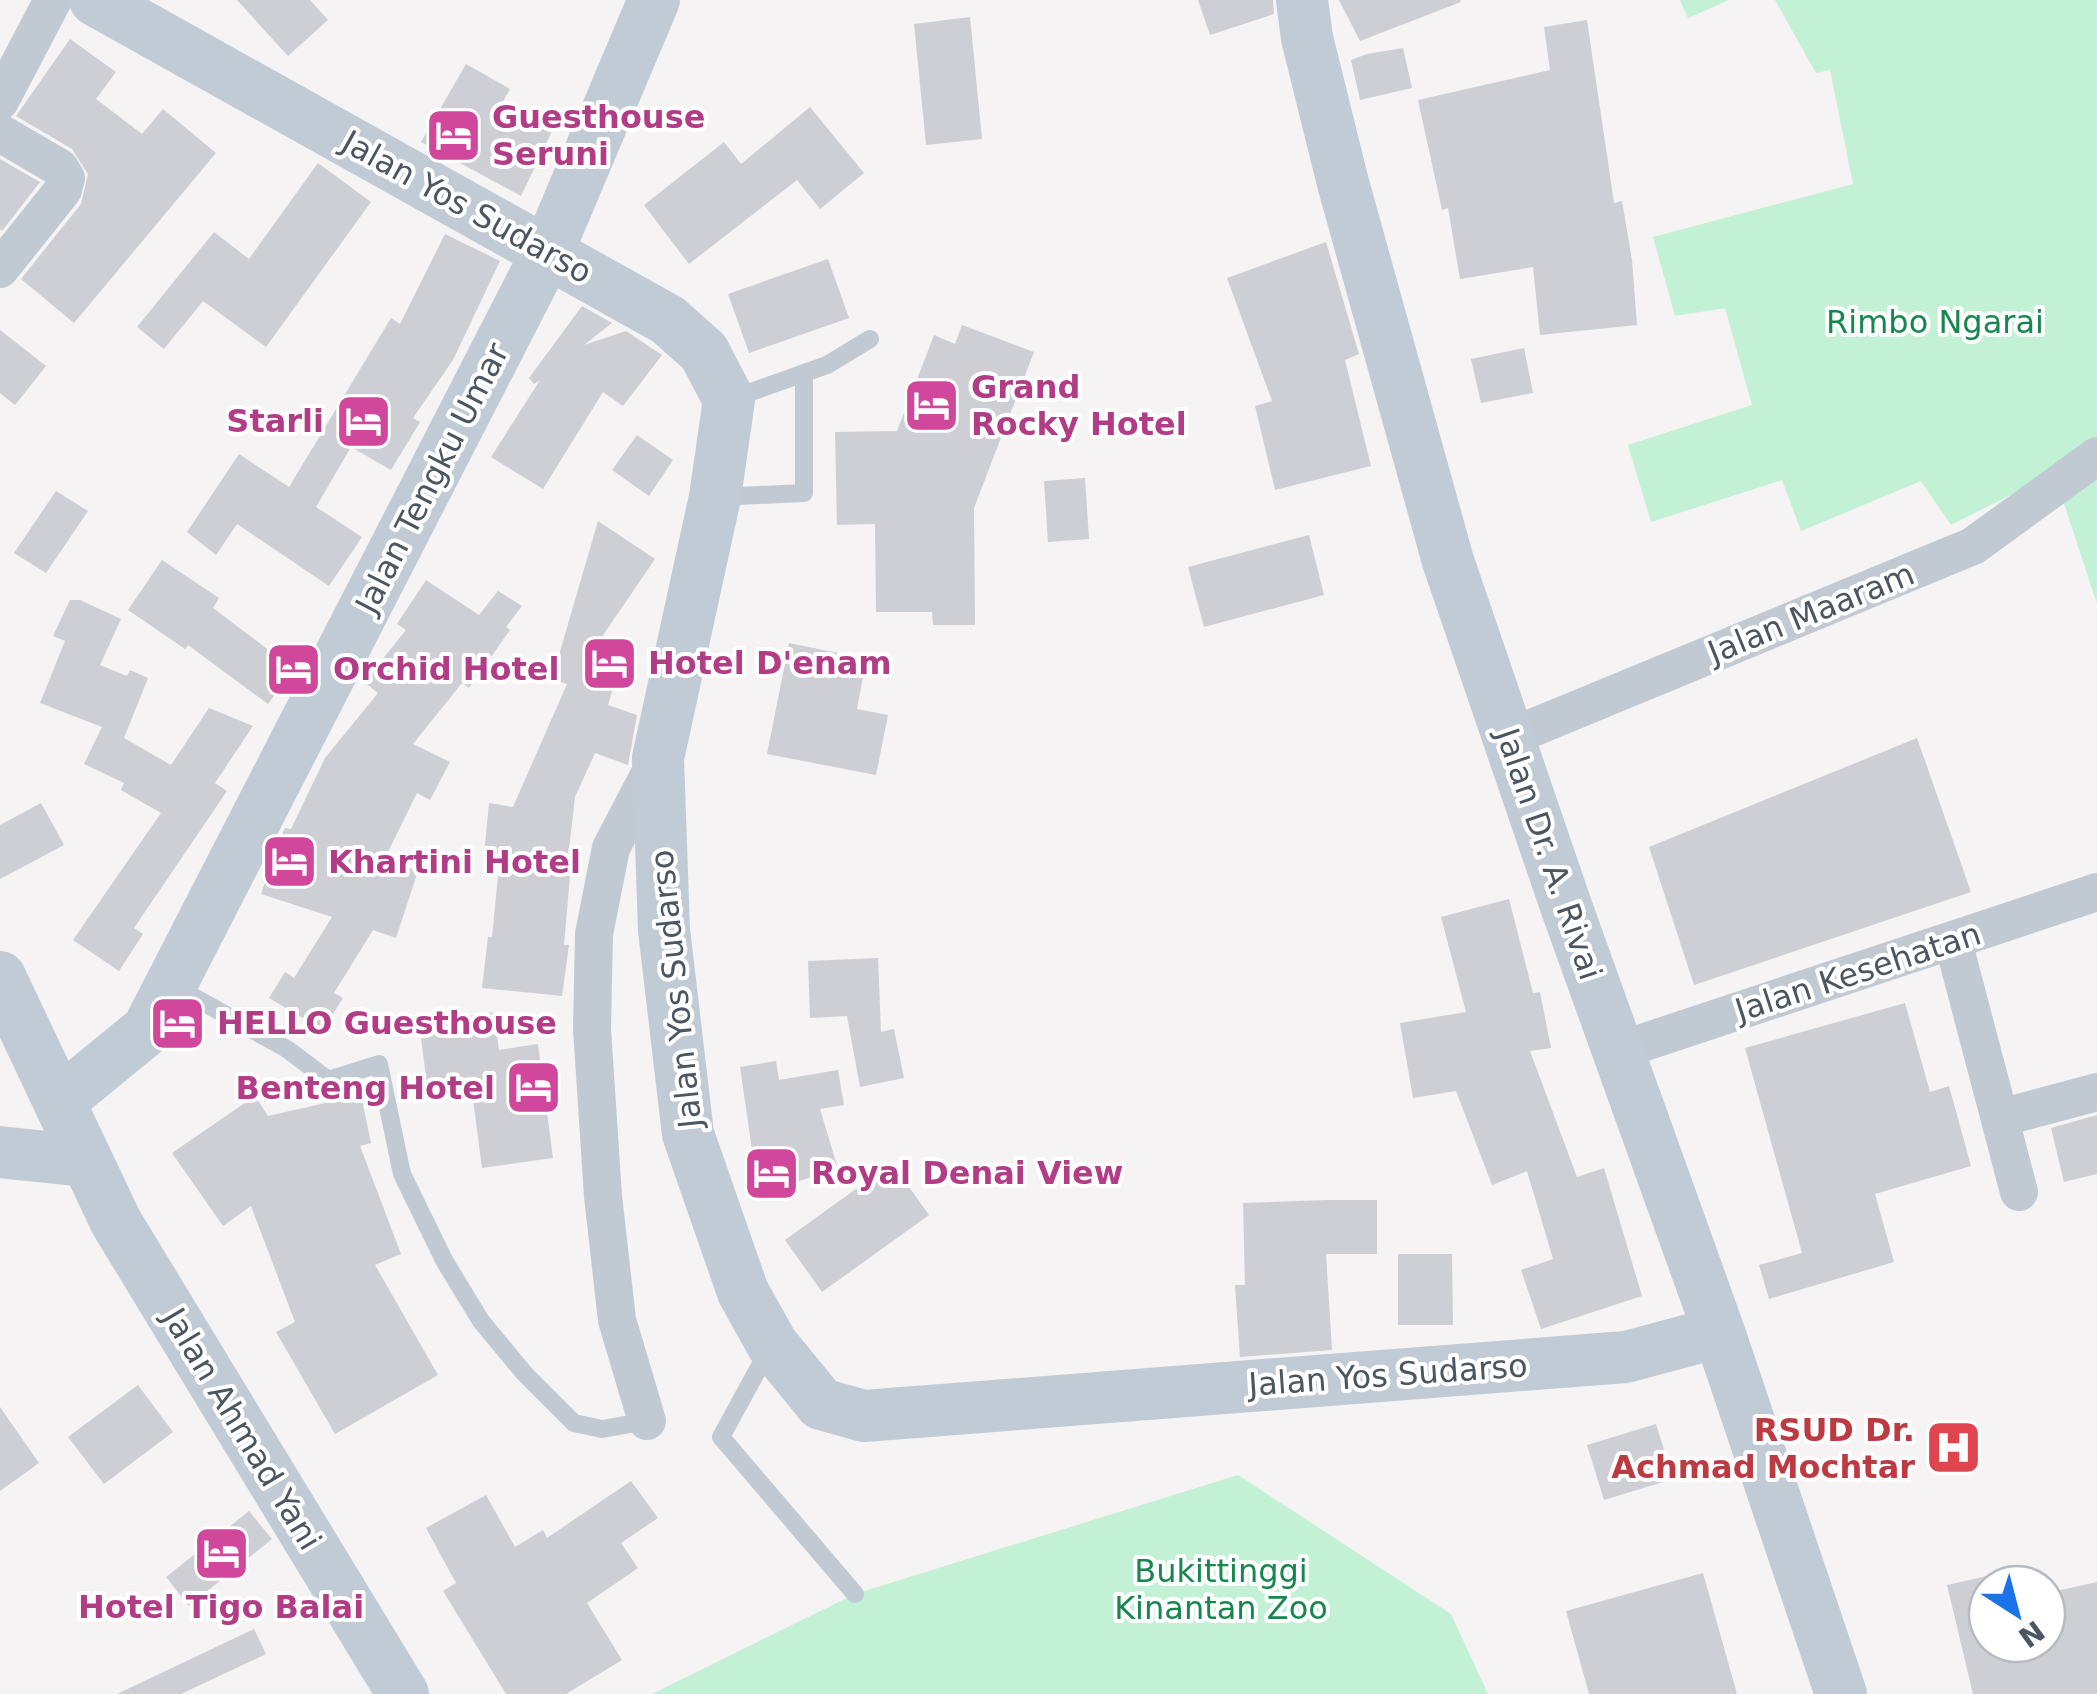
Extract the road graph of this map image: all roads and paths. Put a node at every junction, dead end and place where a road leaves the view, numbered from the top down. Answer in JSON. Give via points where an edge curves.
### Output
{"nodes":[{"id":1,"x":53,"y":0,"type":"edge"},
{"id":2,"x":95,"y":0,"type":"edge"},
{"id":3,"x":654,"y":0,"type":"edge"},
{"id":4,"x":1302,"y":0,"type":"edge"},
{"id":5,"x":0,"y":101,"type":"edge"},
{"id":6,"x":0,"y":132,"type":"edge"},
{"id":7,"x":548,"y":252,"type":"junction"},
{"id":8,"x":0,"y":269,"type":"edge"},
{"id":9,"x":870,"y":339,"type":"dead end"},
{"id":10,"x":804,"y":374,"type":"junction"},
{"id":11,"x":729,"y":400,"type":"junction"},
{"id":12,"x":2097,"y":456,"type":"edge"},
{"id":13,"x":715,"y":497,"type":"junction"},
{"id":14,"x":1508,"y":738,"type":"junction"},
{"id":15,"x":658,"y":758,"type":"junction"},
{"id":16,"x":2097,"y":892,"type":"edge"},
{"id":17,"x":1953,"y":941,"type":"junction"},
{"id":18,"x":0,"y":977,"type":"edge"},
{"id":19,"x":171,"y":985,"type":"junction"},
{"id":20,"x":1618,"y":1051,"type":"junction"},
{"id":21,"x":2097,"y":1092,"type":"edge"},
{"id":22,"x":60,"y":1101,"type":"junction"},
{"id":23,"x":2000,"y":1118,"type":"junction"},
{"id":24,"x":7,"y":1157,"type":"edge"},
{"id":25,"x":85,"y":1161,"type":"junction"},
{"id":26,"x":2019,"y":1192,"type":"dead end"},
{"id":27,"x":1719,"y":1332,"type":"junction"},
{"id":28,"x":772,"y":1344,"type":"junction"},
{"id":29,"x":647,"y":1422,"type":"joint"},
{"id":30,"x":855,"y":1594,"type":"dead end"},
{"id":31,"x":404,"y":1694,"type":"edge"},
{"id":32,"x":1841,"y":1694,"type":"edge"}],
"edges":[{"from":1,"to":5,"type":"street"},
{"from":2,"to":7,"type":"main road","name":"Jalan Yos Sudarso"},
{"from":3,"to":7,"type":"main road","name":"Jalan Tengku Umar"},
{"from":4,"to":14,"type":"main road","name":"Jalan Dr. A. Rivai","via":[[1343,183],[1404,404]]},
{"from":6,"to":8,"type":"street","via":[[66,178]]},
{"from":7,"to":11,"type":"main road","name":"Jalan Yos Sudarso","via":[[668,320],[704,352]]},
{"from":7,"to":19,"type":"main road","name":"Jalan Tengku Umar"},
{"from":9,"to":10,"type":"lane"},
{"from":10,"to":11,"type":"lane"},
{"from":10,"to":13,"type":"lane","via":[[804,493]]},
{"from":11,"to":13,"type":"main road","name":"Jalan Yos Sudarso"},
{"from":12,"to":14,"type":"street","name":"Jalan Maaram","via":[[1973,546]]},
{"from":13,"to":15,"type":"main road","name":"Jalan Yos Sudarso"},
{"from":14,"to":20,"type":"main road","name":"Jalan Dr. A. Rivai"},
{"from":15,"to":28,"type":"main road","name":"Jalan Yos Sudarso","via":[[664,930],[688,1134],[743,1292]]},
{"from":15,"to":29,"type":"street","via":[[611,848],[594,934],[592,991],[617,1320]]},
{"from":16,"to":17,"type":"street","name":"Jalan Kesehatan"},
{"from":17,"to":20,"type":"street","name":"Jalan Kesehatan"},
{"from":17,"to":23,"type":"street"},
{"from":18,"to":22,"type":"main road","name":"Jalan Ahmad Yani"},
{"from":19,"to":22,"type":"main road","name":"Jalan Tengku Umar","via":[[148,1030]]},
{"from":19,"to":29,"type":"lane","via":[[287,1049],[328,1080],[379,1064],[402,1174],[482,1321],[574,1423],[602,1429]]},
{"from":20,"to":27,"type":"main road","name":"Jalan Dr. A. Rivai"},
{"from":21,"to":23,"type":"street"},
{"from":22,"to":24,"type":"street"},
{"from":22,"to":25,"type":"main road","name":"Jalan Ahmad Yani"},
{"from":23,"to":26,"type":"street"},
{"from":24,"to":25,"type":"main road"},
{"from":25,"to":31,"type":"main road","name":"Jalan Ahmad Yani"},
{"from":27,"to":28,"type":"main road","name":"Jalan Yos Sudarso","via":[[1626,1357],[864,1416],[821,1404]]},
{"from":27,"to":32,"type":"main road","name":"Jalan Dr. A. Rivai"},
{"from":28,"to":30,"type":"lane","via":[[720,1437]]}]}
